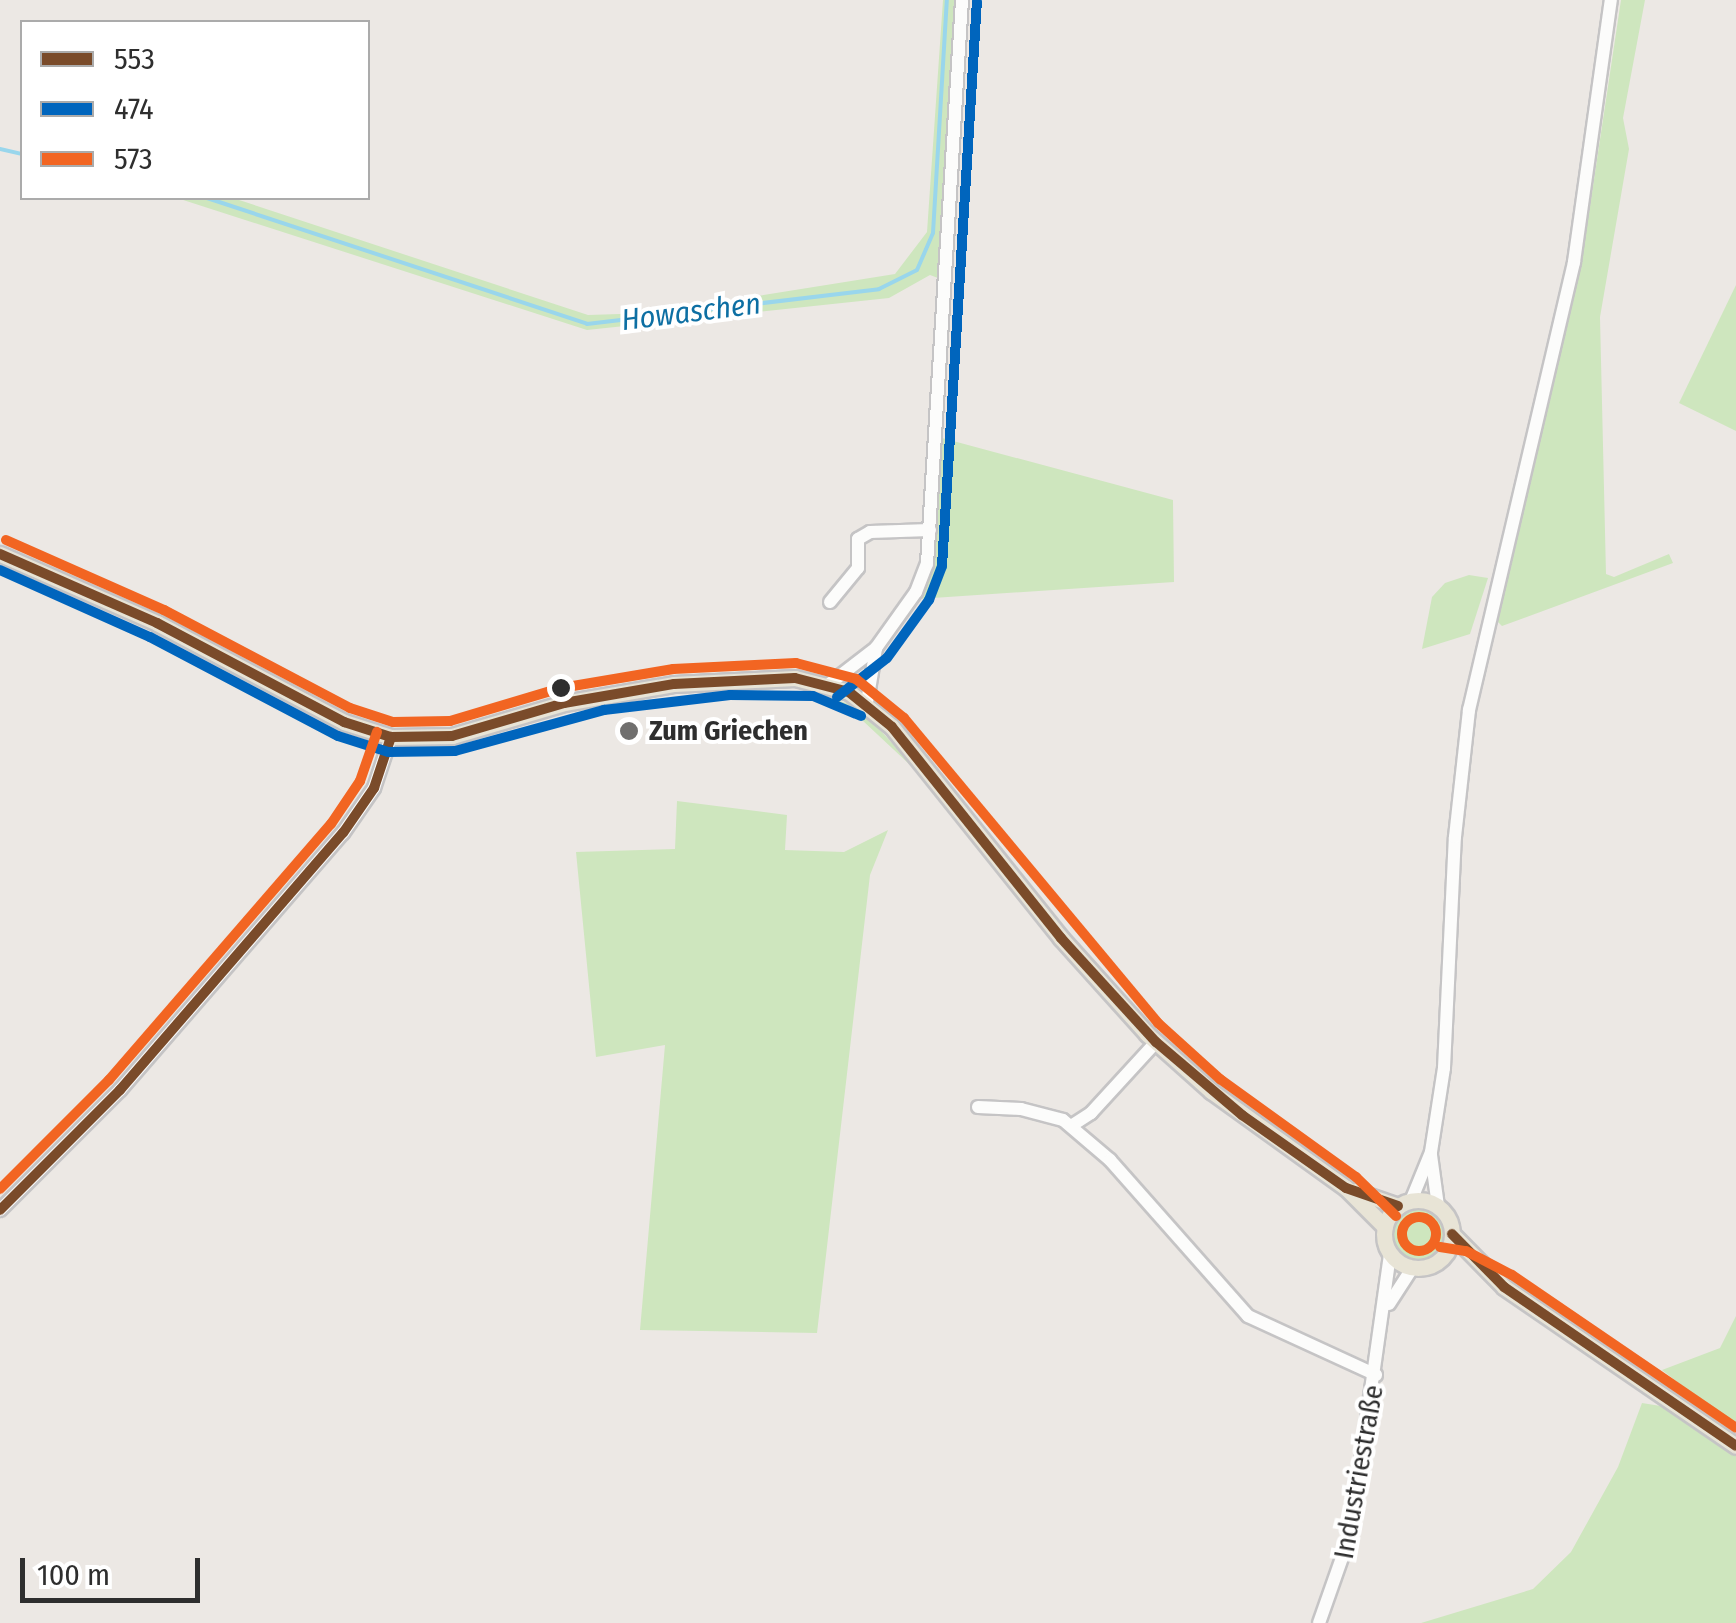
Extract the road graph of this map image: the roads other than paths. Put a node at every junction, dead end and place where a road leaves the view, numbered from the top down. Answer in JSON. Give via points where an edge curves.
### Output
{"nodes":[{"id":1,"x":962,"y":0,"type":"edge"},
{"id":2,"x":1611,"y":0,"type":"edge"},
{"id":3,"x":930,"y":530,"type":"junction"},
{"id":4,"x":0,"y":554,"type":"edge"},
{"id":5,"x":830,"y":602,"type":"dead end"},
{"id":6,"x":876,"y":648,"type":"junction"},
{"id":7,"x":828,"y":685,"type":"junction"},
{"id":8,"x":867,"y":702,"type":"junction"},
{"id":9,"x":391,"y":737,"type":"junction"},
{"id":10,"x":1156,"y":1042,"type":"junction"},
{"id":11,"x":978,"y":1106,"type":"dead end"},
{"id":12,"x":1071,"y":1126,"type":"junction"},
{"id":13,"x":1431,"y":1152,"type":"junction"},
{"id":14,"x":1346,"y":1188,"type":"junction"},
{"id":15,"x":1404,"y":1204,"type":"junction"},
{"id":16,"x":1438,"y":1206,"type":"junction"},
{"id":17,"x":0,"y":1210,"type":"edge"},
{"id":18,"x":1385,"y":1227,"type":"junction"},
{"id":19,"x":1452,"y":1234,"type":"junction"},
{"id":20,"x":1390,"y":1253,"type":"junction"},
{"id":21,"x":1438,"y":1262,"type":"junction"},
{"id":22,"x":1414,"y":1267,"type":"junction"},
{"id":23,"x":1504,"y":1287,"type":"junction"},
{"id":24,"x":1384,"y":1316,"type":"junction"},
{"id":25,"x":1376,"y":1374,"type":"junction"},
{"id":26,"x":1736,"y":1446,"type":"edge"},
{"id":27,"x":1319,"y":1623,"type":"edge"}],
"edges":[{"from":1,"to":3,"type":"street"},
{"from":2,"to":13,"type":"street","via":[[1574,262],[1469,710],[1444,1068]]},
{"from":3,"to":5,"type":"street","via":[[858,538],[858,568]]},
{"from":3,"to":6,"type":"street","via":[[922,580]]},
{"from":4,"to":9,"type":"main road","via":[[198,643],[344,722]]},
{"from":6,"to":7,"type":"street"},
{"from":6,"to":8,"type":"street"},
{"from":7,"to":8,"type":"main road"},
{"from":7,"to":9,"type":"main road","via":[[786,678],[660,686],[564,703],[452,736]]},
{"from":8,"to":10,"type":"main road","via":[[1086,968]]},
{"from":9,"to":17,"type":"street","via":[[374,788],[343,833],[120,1090]]},
{"from":10,"to":12,"type":"street","via":[[1091,1114]]},
{"from":10,"to":14,"type":"main road","via":[[1242,1115]]},
{"from":11,"to":12,"type":"street","via":[[1022,1108]]},
{"from":12,"to":25,"type":"street","via":[[1110,1160],[1248,1316]]},
{"from":13,"to":15,"type":"street"},
{"from":13,"to":16,"type":"street"},
{"from":14,"to":15,"type":"main road"},
{"from":14,"to":18,"type":"main road"},
{"from":15,"to":16,"type":"main road"},
{"from":15,"to":18,"type":"main road"},
{"from":16,"to":19,"type":"main road"},
{"from":18,"to":20,"type":"main road"},
{"from":19,"to":21,"type":"main road"},
{"from":19,"to":23,"type":"main road"},
{"from":20,"to":22,"type":"main road"},
{"from":20,"to":24,"type":"street","name":"Industriestraße"},
{"from":21,"to":22,"type":"main road"},
{"from":21,"to":23,"type":"main road","via":[[1461,1265]]},
{"from":22,"to":24,"type":"street","name":"Industriestraße","via":[[1399,1281]]},
{"from":23,"to":26,"type":"main road"},
{"from":24,"to":25,"type":"street","name":"Industriestraße"},
{"from":25,"to":27,"type":"street","name":"Industriestraße","via":[[1352,1532]]}]}
